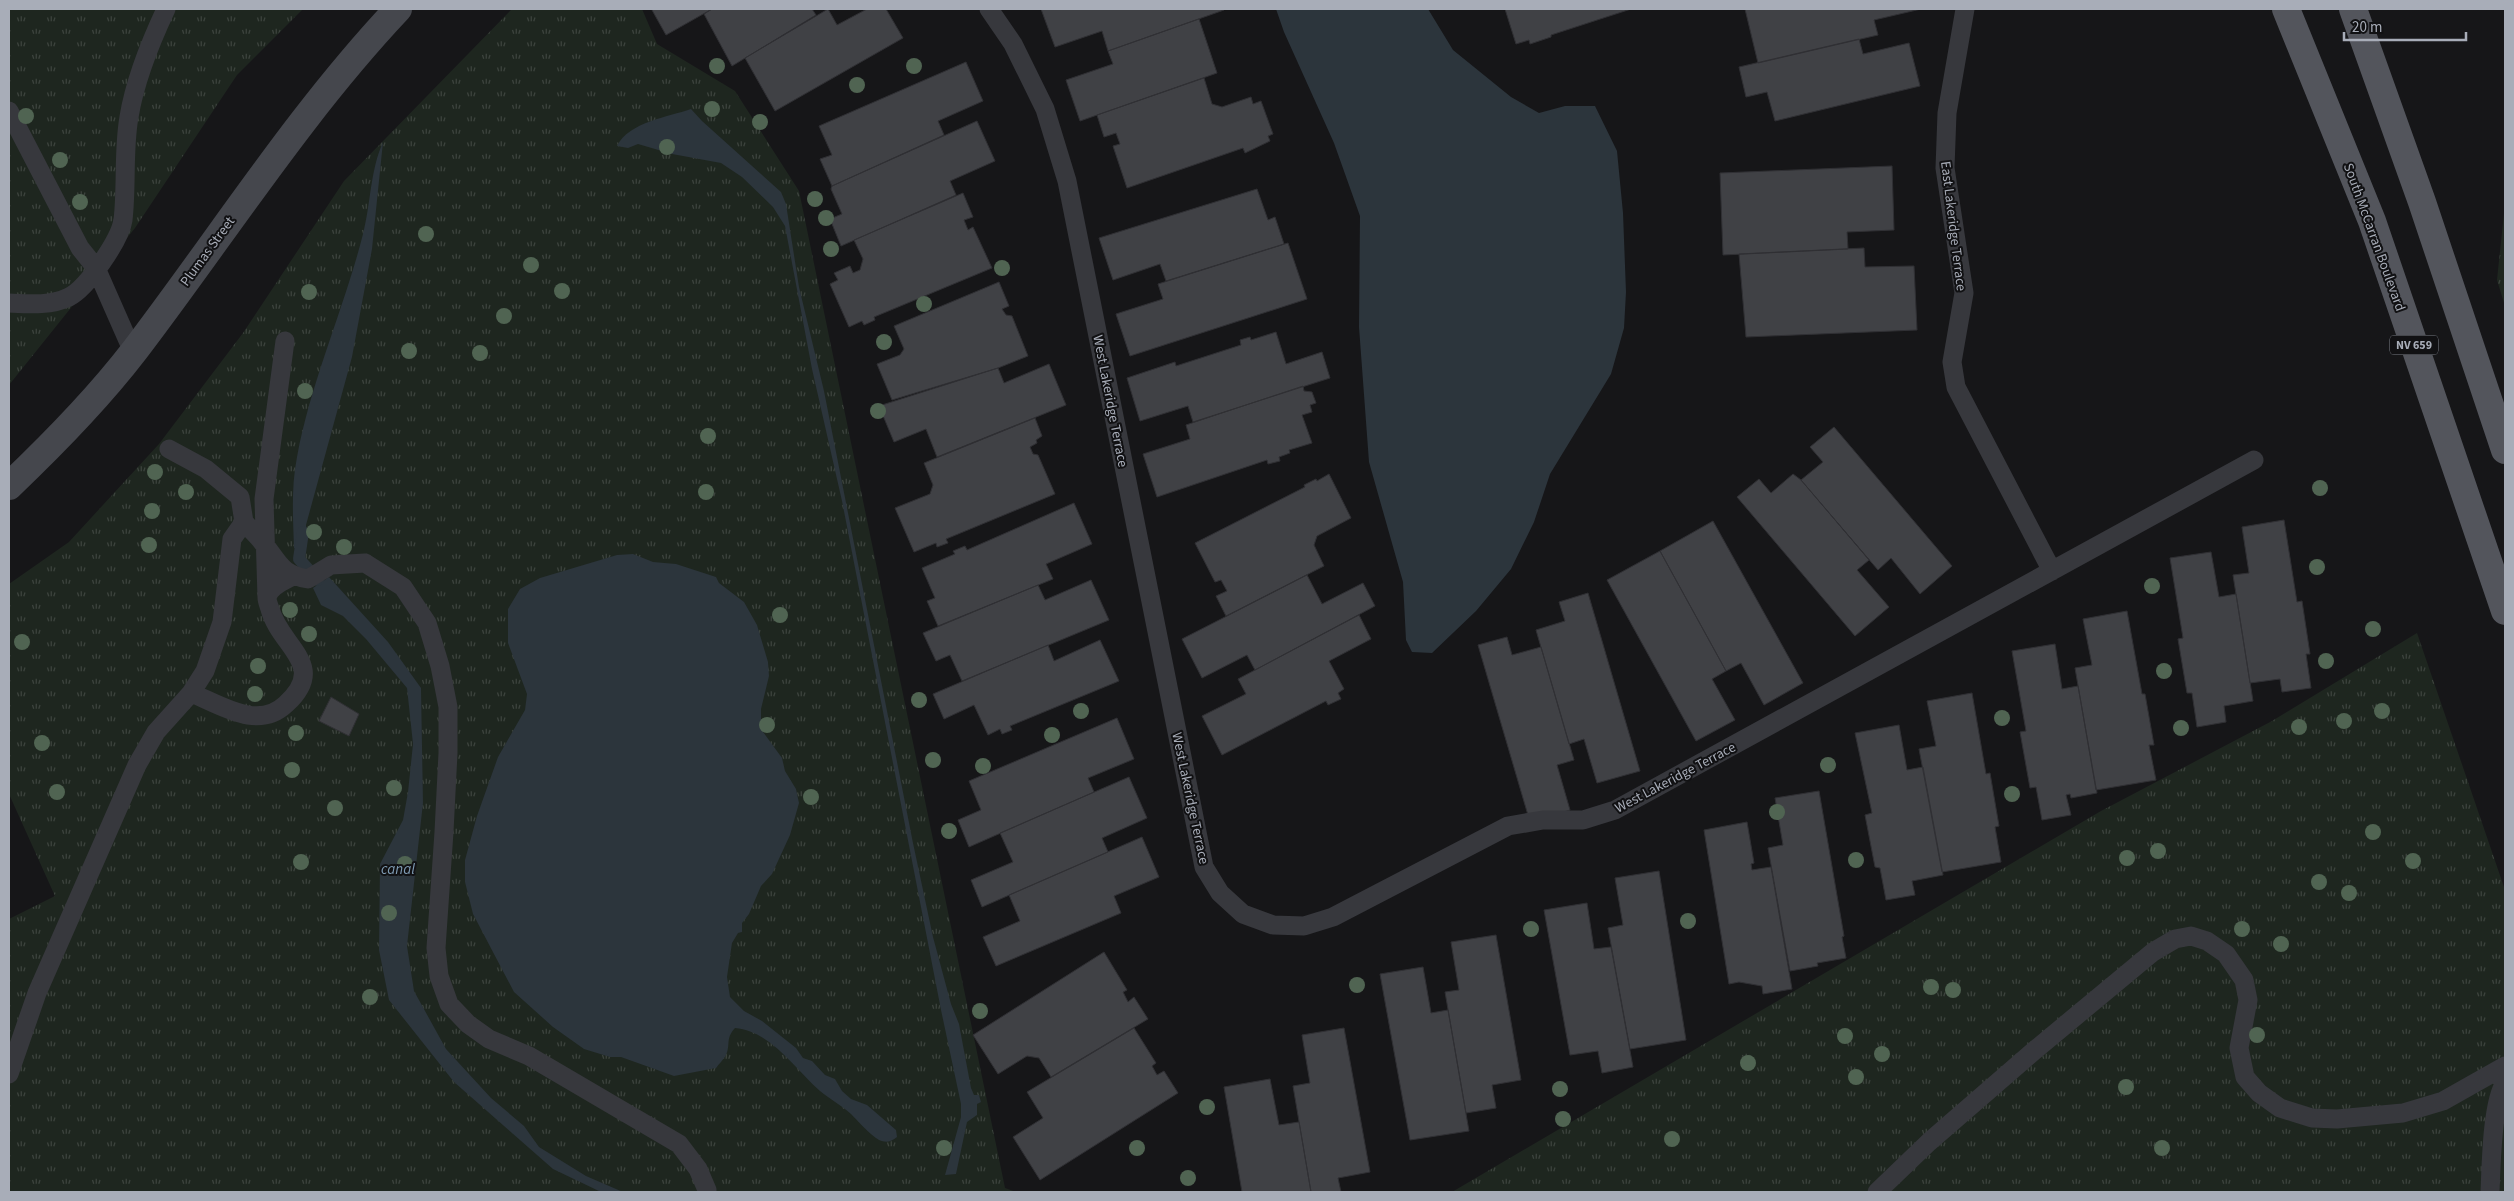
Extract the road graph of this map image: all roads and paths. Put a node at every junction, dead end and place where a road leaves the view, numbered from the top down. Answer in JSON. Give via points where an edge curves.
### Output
{"nodes":[{"id":1,"x":166,"y":9,"type":"edge"},
{"id":2,"x":398,"y":9,"type":"edge"},
{"id":3,"x":989,"y":9,"type":"edge"},
{"id":4,"x":1964,"y":9,"type":"edge"},
{"id":5,"x":2286,"y":9,"type":"edge"},
{"id":6,"x":2353,"y":9,"type":"edge"},
{"id":7,"x":9,"y":110,"type":"edge"},
{"id":8,"x":96,"y":268,"type":"junction"},
{"id":9,"x":9,"y":304,"type":"edge"},
{"id":10,"x":285,"y":341,"type":"dead end"},
{"id":11,"x":134,"y":352,"type":"junction"},
{"id":12,"x":170,"y":449,"type":"dead end"},
{"id":13,"x":2505,"y":450,"type":"edge"},
{"id":14,"x":2254,"y":460,"type":"dead end"},
{"id":15,"x":9,"y":486,"type":"edge"},
{"id":16,"x":244,"y":522,"type":"junction"},
{"id":17,"x":264,"y":543,"type":"junction"},
{"id":18,"x":2052,"y":571,"type":"junction"},
{"id":19,"x":300,"y":578,"type":"junction"},
{"id":20,"x":267,"y":598,"type":"junction"},
{"id":21,"x":2505,"y":611,"type":"edge"},
{"id":22,"x":191,"y":693,"type":"junction"},
{"id":23,"x":2505,"y":1066,"type":"edge"},
{"id":24,"x":9,"y":1074,"type":"edge"},
{"id":25,"x":2505,"y":1083,"type":"edge"},
{"id":26,"x":707,"y":1190,"type":"dead end"},
{"id":27,"x":1877,"y":1192,"type":"edge"},
{"id":28,"x":2490,"y":1192,"type":"edge"}],
"edges":[{"from":1,"to":8,"type":"lane","via":[[134,93],[125,145],[120,231]]},
{"from":2,"to":11,"type":"street","name":"Plumas Street","via":[[347,66],[282,148]]},
{"from":3,"to":18,"type":"lane","name":"West Lakeridge Terrace","via":[[1013,44],[1045,110],[1067,181],[1204,867],[1220,894],[1243,914],[1273,925],[1304,926],[1333,917],[1508,826],[1542,820],[1583,820],[1615,810]]},
{"from":4,"to":18,"type":"lane","name":"East Lakeridge Terrace","via":[[1947,113],[1945,168],[1964,293],[1952,362],[1956,387]]},
{"from":5,"to":21,"type":"main road","name":"South McCarran Boulevard","number":"NV 659","via":[[2372,221]]},
{"from":6,"to":13,"type":"main road"},
{"from":7,"to":8,"type":"lane","via":[[80,248]]},
{"from":8,"to":9,"type":"lane","via":[[69,297],[41,304]]},
{"from":8,"to":11,"type":"lane"},
{"from":10,"to":17,"type":"lane","via":[[264,499]]},
{"from":11,"to":15,"type":"street","name":"Plumas Street","via":[[46,451]]},
{"from":12,"to":16,"type":"lane","via":[[206,469],[240,497]]},
{"from":14,"to":18,"type":"lane","name":"West Lakeridge Terrace"},
{"from":16,"to":17,"type":"lane"},
{"from":16,"to":22,"type":"lane","via":[[232,539],[222,622],[205,671]]},
{"from":17,"to":19,"type":"lane","via":[[280,567]]},
{"from":17,"to":20,"type":"lane"},
{"from":19,"to":20,"type":"lane","via":[[270,590]]},
{"from":19,"to":26,"type":"lane","via":[[331,565],[365,563],[403,588],[427,623],[448,707],[436,948],[439,976],[450,1004],[468,1024],[489,1039],[529,1056],[679,1144],[698,1169]]},
{"from":20,"to":22,"type":"lane","via":[[272,618],[301,661],[304,682],[298,694],[282,708],[263,717],[237,713]]},
{"from":22,"to":24,"type":"lane","via":[[156,732],[137,765],[37,993]]},
{"from":23,"to":27,"type":"lane","via":[[2443,1101],[2403,1113],[2312,1118],[2280,1108],[2259,1093],[2245,1077],[2239,1048],[2248,1000],[2244,980],[2226,954],[2207,942],[2191,936],[2175,939],[2153,952],[2035,1050]]},
{"from":25,"to":28,"type":"lane","via":[[2496,1118]]}]}
